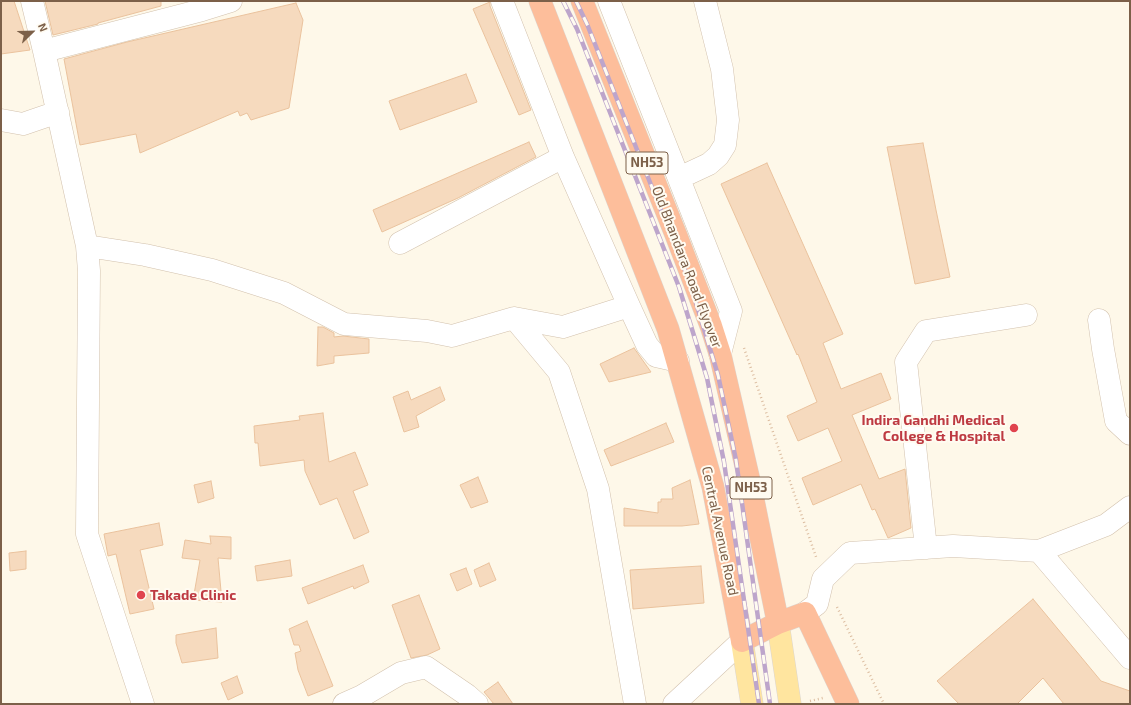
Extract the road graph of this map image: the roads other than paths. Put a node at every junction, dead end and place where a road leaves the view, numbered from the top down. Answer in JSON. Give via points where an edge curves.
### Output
{"nodes":[{"id":1,"x":32,"y":1,"type":"edge"},
{"id":2,"x":231,"y":1,"type":"edge"},
{"id":3,"x":502,"y":1,"type":"edge"},
{"id":4,"x":582,"y":1,"type":"edge"},
{"id":5,"x":609,"y":1,"type":"edge"},
{"id":6,"x":705,"y":1,"type":"edge"},
{"id":7,"x":543,"y":10,"type":"edge"},
{"id":8,"x":44,"y":51,"type":"junction"},
{"id":9,"x":58,"y":112,"type":"junction"},
{"id":10,"x":1,"y":120,"type":"edge"},
{"id":11,"x":563,"y":158,"type":"junction"},
{"id":12,"x":679,"y":178,"type":"junction"},
{"id":13,"x":400,"y":243,"type":"dead end"},
{"id":14,"x":87,"y":246,"type":"junction"},
{"id":15,"x":629,"y":306,"type":"junction"},
{"id":16,"x":1026,"y":315,"type":"dead end"},
{"id":17,"x":514,"y":318,"type":"junction"},
{"id":18,"x":1099,"y":320,"type":"dead end"},
{"id":19,"x":720,"y":354,"type":"junction"},
{"id":20,"x":678,"y":361,"type":"junction"},
{"id":21,"x":1130,"y":434,"type":"edge"},
{"id":22,"x":1130,"y":508,"type":"edge"},
{"id":23,"x":926,"y":548,"type":"junction"},
{"id":24,"x":1039,"y":551,"type":"junction"},
{"id":25,"x":805,"y":613,"type":"junction"},
{"id":26,"x":778,"y":623,"type":"junction"},
{"id":27,"x":742,"y":641,"type":"junction"},
{"id":28,"x":1130,"y":658,"type":"edge"},
{"id":29,"x":143,"y":704,"type":"edge"},
{"id":30,"x":344,"y":704,"type":"edge"},
{"id":31,"x":477,"y":704,"type":"edge"},
{"id":32,"x":635,"y":704,"type":"edge"},
{"id":33,"x":674,"y":704,"type":"edge"},
{"id":34,"x":752,"y":704,"type":"edge"},
{"id":35,"x":790,"y":704,"type":"edge"},
{"id":36,"x":848,"y":704,"type":"edge"}],
"edges":[{"from":1,"to":8,"type":"street"},
{"from":2,"to":8,"type":"street"},
{"from":3,"to":11,"type":"street"},
{"from":4,"to":19,"type":"highway","name":"Old Bhandara Road Flyover","number":"NH53","via":[[676,235]]},
{"from":5,"to":12,"type":"street"},
{"from":6,"to":12,"type":"street","via":[[722,69],[728,120],[725,145],[709,164]]},
{"from":7,"to":20,"type":"highway","number":"NH53","via":[[668,329]]},
{"from":8,"to":9,"type":"street"},
{"from":9,"to":10,"type":"street","via":[[23,124]]},
{"from":9,"to":14,"type":"street"},
{"from":11,"to":13,"type":"street"},
{"from":11,"to":15,"type":"street"},
{"from":12,"to":19,"type":"street","via":[[731,312]]},
{"from":14,"to":17,"type":"street","via":[[145,255],[212,270],[284,293],[344,324],[427,331],[452,336]]},
{"from":14,"to":29,"type":"street","via":[[87,534]]},
{"from":15,"to":17,"type":"street","via":[[563,327]]},
{"from":15,"to":20,"type":"street","via":[[656,356]]},
{"from":16,"to":23,"type":"street","via":[[926,331],[906,362]]},
{"from":17,"to":32,"type":"street","via":[[559,372],[598,489]]},
{"from":18,"to":21,"type":"street","via":[[1116,421]]},
{"from":19,"to":26,"type":"highway","number":"NH53"},
{"from":20,"to":27,"type":"highway","name":"Central Avenue Road","via":[[713,487]]},
{"from":22,"to":24,"type":"street","via":[[1106,524]]},
{"from":23,"to":24,"type":"street","via":[[953,546]]},
{"from":23,"to":25,"type":"street","via":[[850,554],[823,579],[817,604]]},
{"from":24,"to":28,"type":"street"},
{"from":25,"to":26,"type":"highway"},
{"from":25,"to":36,"type":"highway"},
{"from":26,"to":27,"type":"highway"},
{"from":26,"to":35,"type":"main road"},
{"from":27,"to":33,"type":"street"},
{"from":27,"to":34,"type":"main road","name":"Central Avenue Road"},
{"from":30,"to":31,"type":"street","via":[[401,674],[426,667]]}]}
